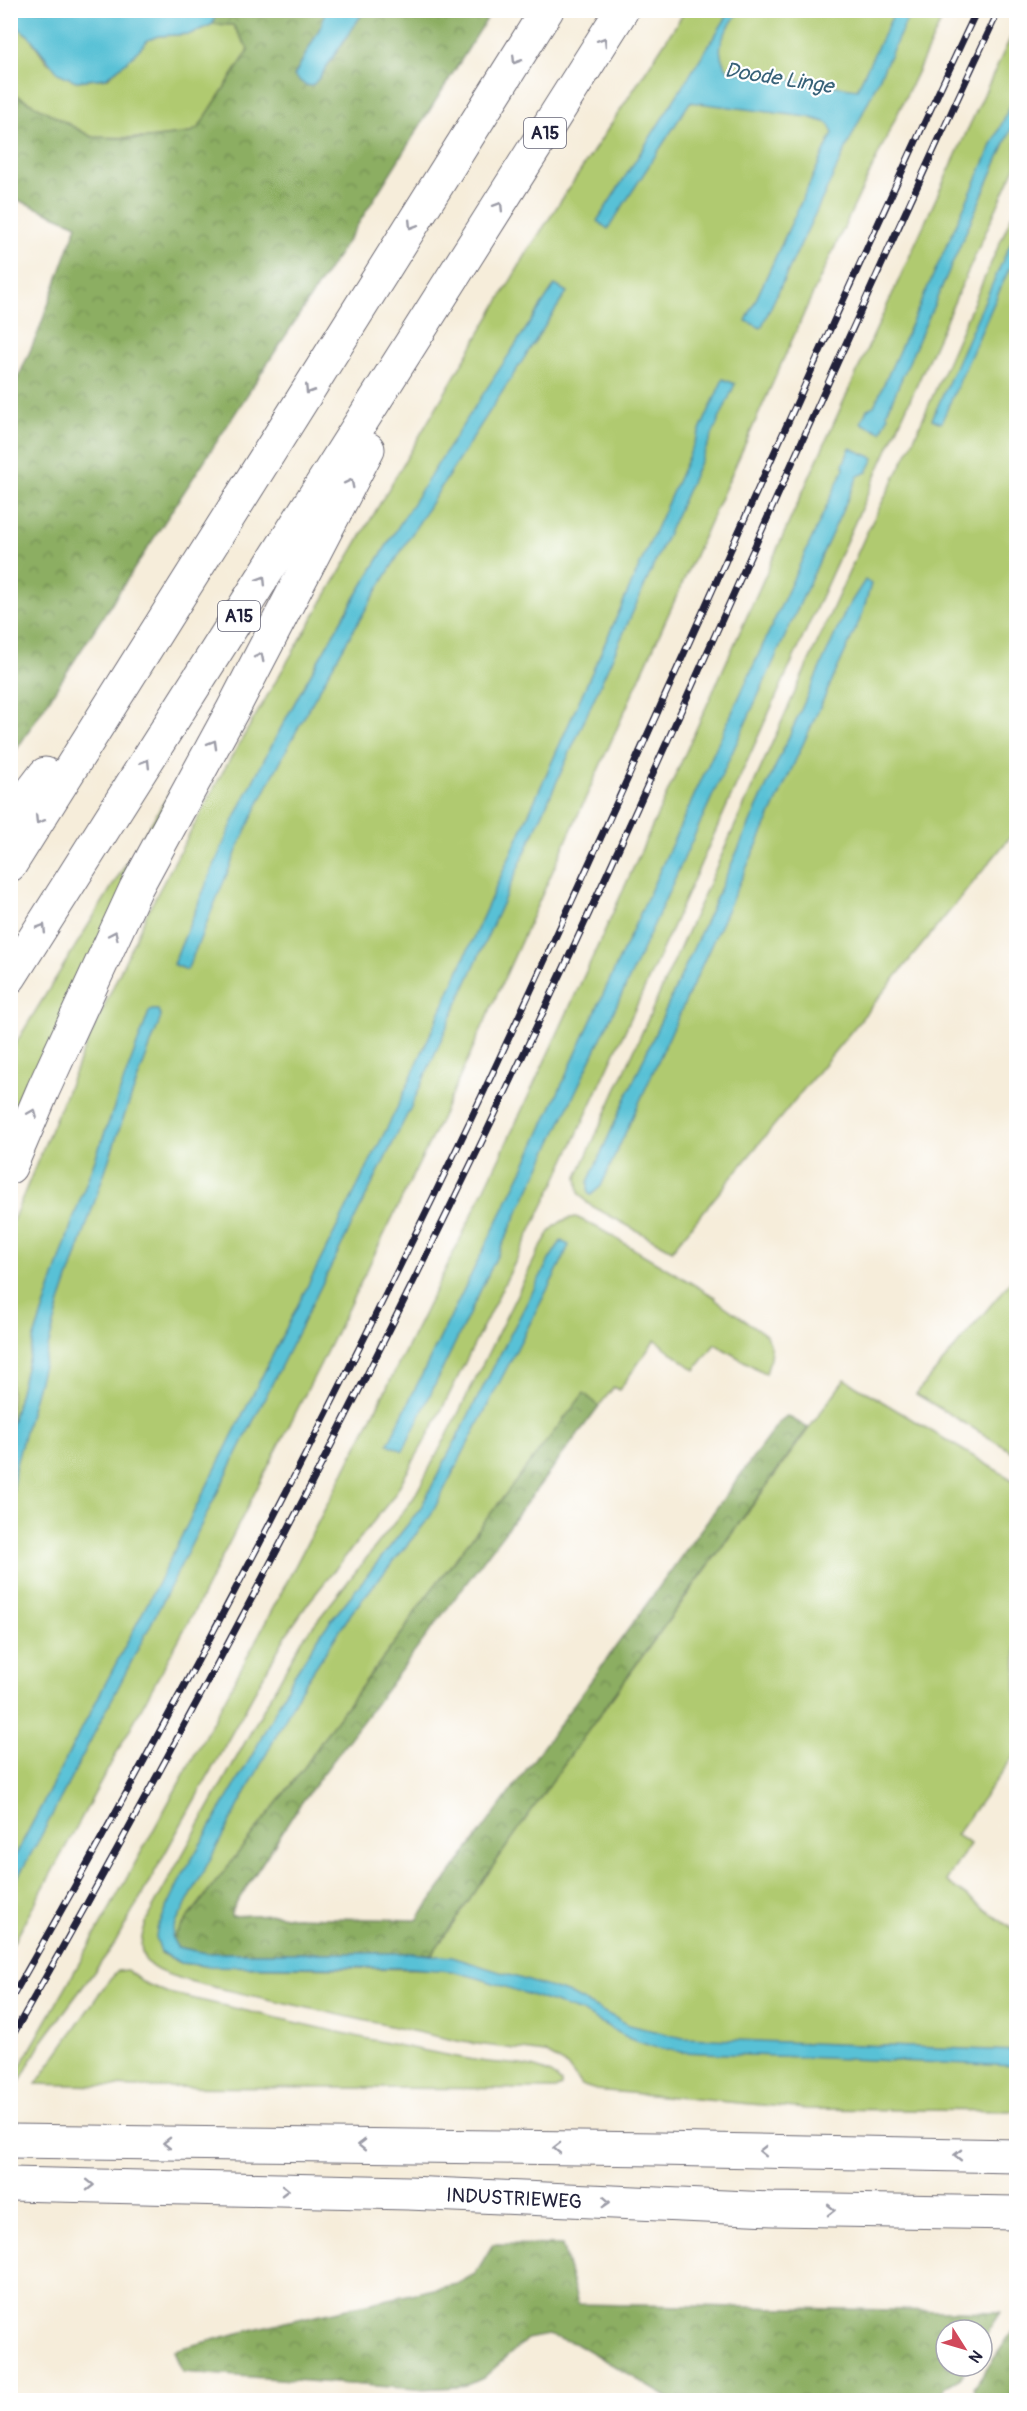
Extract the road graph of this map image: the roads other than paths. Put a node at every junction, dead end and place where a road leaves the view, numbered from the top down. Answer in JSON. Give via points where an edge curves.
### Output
{"nodes":[{"id":1,"x":547,"y":10,"type":"edge"},
{"id":2,"x":622,"y":10,"type":"edge"},
{"id":3,"x":468,"y":255,"type":"junction"},
{"id":4,"x":193,"y":575,"type":"junction"},
{"id":5,"x":10,"y":820,"type":"edge"},
{"id":6,"x":10,"y":865,"type":"edge"},
{"id":7,"x":10,"y":977,"type":"edge"},
{"id":8,"x":10,"y":1167,"type":"edge"},
{"id":9,"x":10,"y":2141,"type":"edge"},
{"id":10,"x":1017,"y":2156,"type":"edge"},
{"id":11,"x":21,"y":2184,"type":"edge"},
{"id":12,"x":1017,"y":2213,"type":"edge"}],
"edges":[{"from":1,"to":4,"type":"main road","one_way":true},
{"from":3,"to":2,"type":"main road","number":"A15","one_way":true},
{"from":7,"to":3,"type":"main road","number":"A15","one_way":true},
{"from":8,"to":3,"type":"main road","number":"A15","one_way":true,"via":[[141,878]]},
{"from":4,"to":5,"type":"main road"},
{"from":4,"to":6,"type":"main road","one_way":true},
{"from":10,"to":9,"type":"main road","one_way":true},
{"from":11,"to":12,"type":"main road","name":"INDUSTRIEWEG","one_way":true,"via":[[408,2193],[773,2209]]}]}
